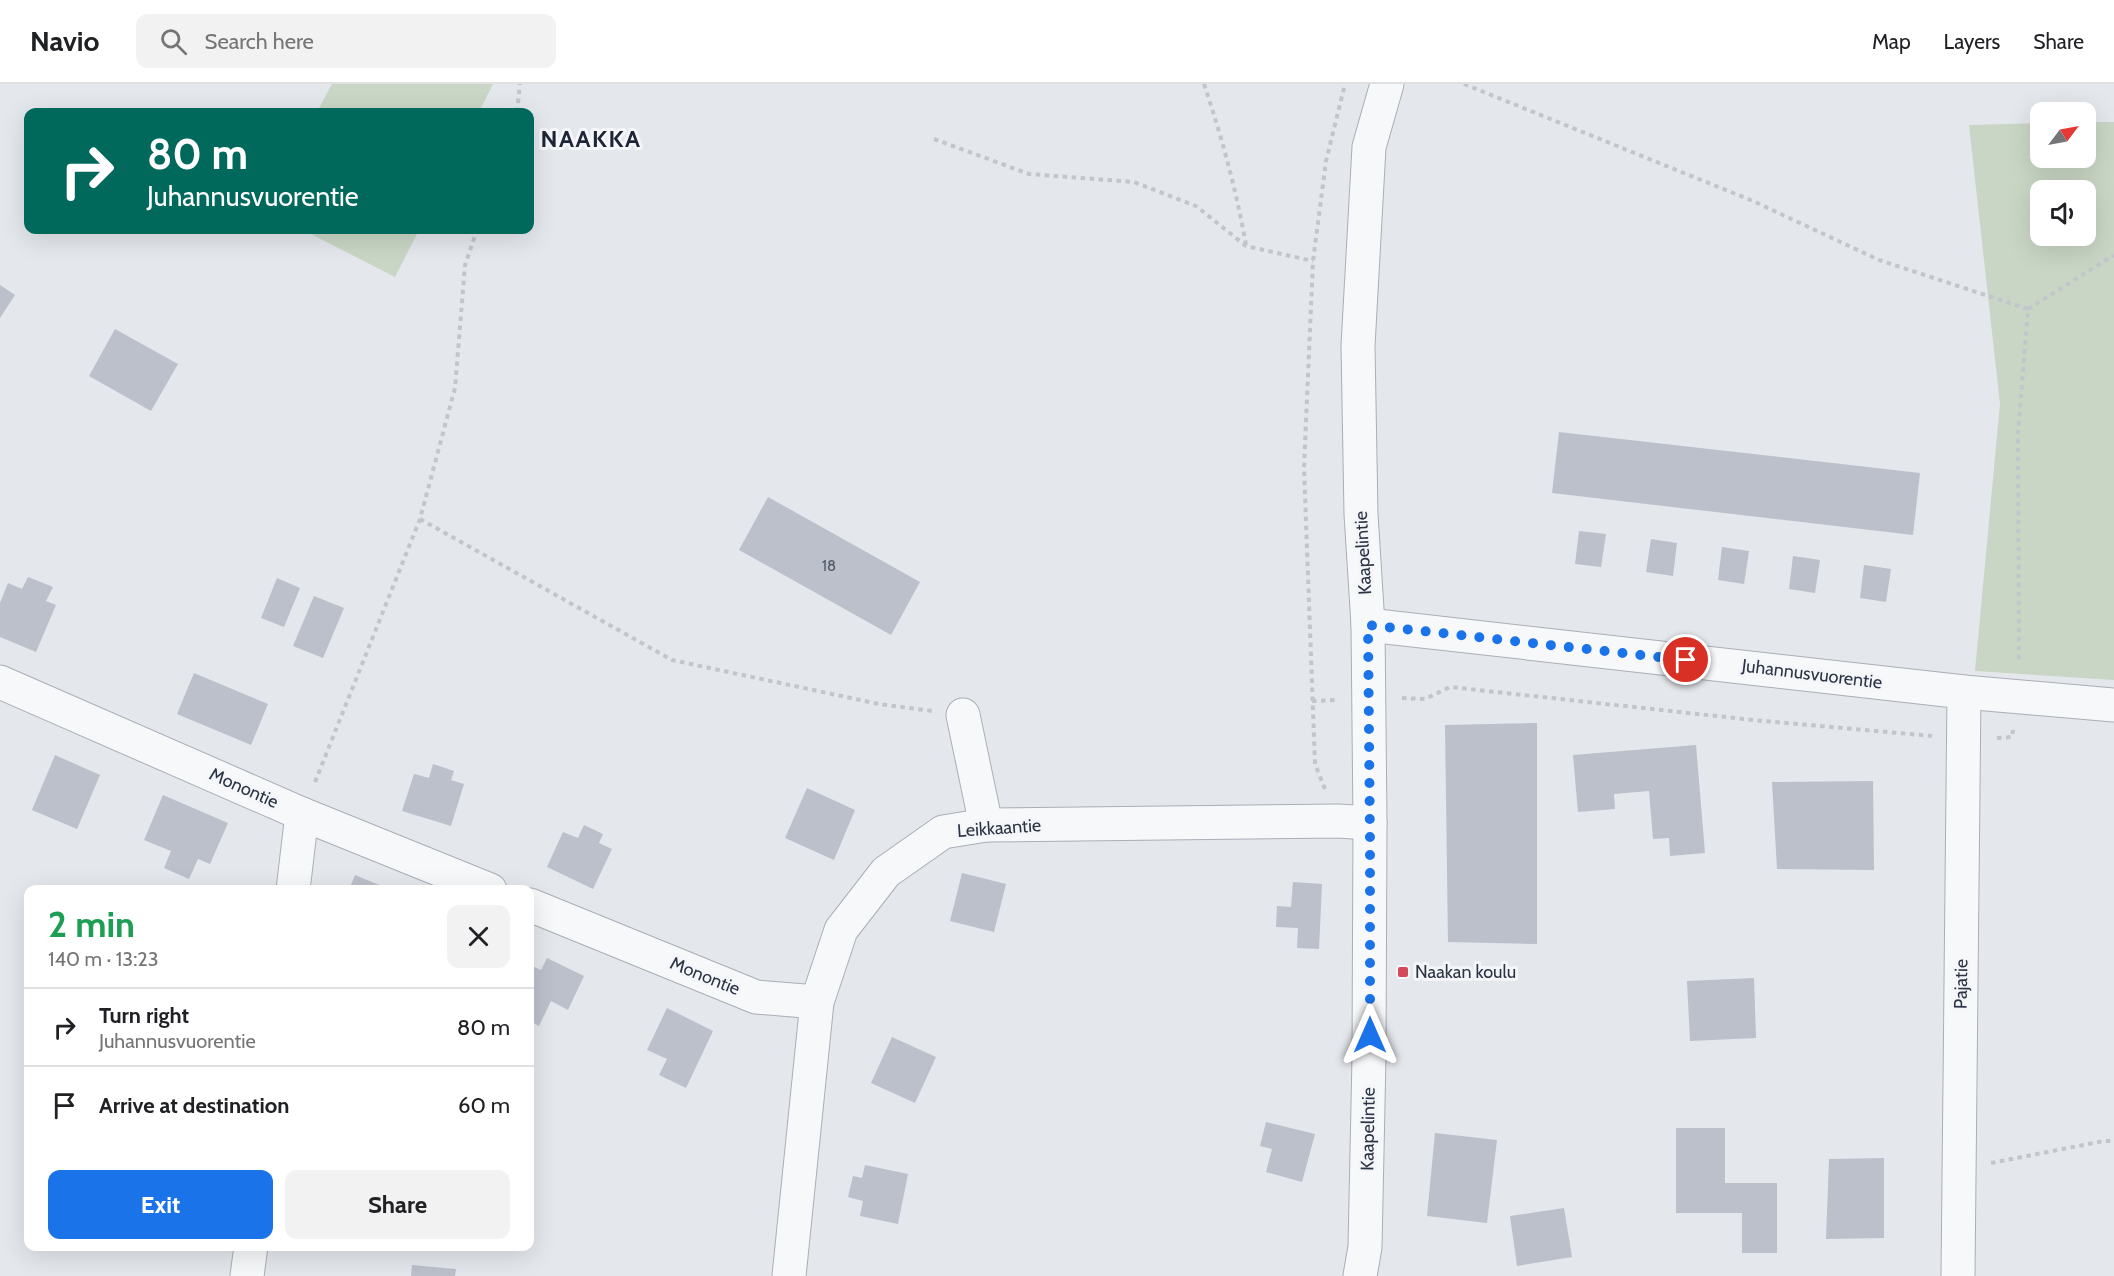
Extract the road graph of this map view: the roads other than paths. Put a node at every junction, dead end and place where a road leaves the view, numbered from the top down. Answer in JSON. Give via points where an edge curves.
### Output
{"nodes":[{"id":1,"x":1387,"y":84,"type":"edge"},
{"id":2,"x":1368,"y":625,"type":"junction"},
{"id":3,"x":0,"y":682,"type":"edge"},
{"id":4,"x":1964,"y":692,"type":"junction"},
{"id":5,"x":2114,"y":705,"type":"edge"},
{"id":6,"x":963,"y":715,"type":"road end"},
{"id":7,"x":302,"y":814,"type":"junction"},
{"id":8,"x":1370,"y":823,"type":"junction"},
{"id":9,"x":986,"y":825,"type":"junction"},
{"id":10,"x":294,"y":885,"type":"edge"},
{"id":11,"x":478,"y":885,"type":"edge"},
{"id":12,"x":534,"y":907,"type":"edge"},
{"id":13,"x":817,"y":1002,"type":"junction"},
{"id":14,"x":250,"y":1251,"type":"edge"},
{"id":15,"x":247,"y":1276,"type":"edge"},
{"id":16,"x":789,"y":1276,"type":"edge"},
{"id":17,"x":1360,"y":1276,"type":"edge"},
{"id":18,"x":1958,"y":1276,"type":"edge"}],
"edges":[{"from":1,"to":2,"type":"street","name":"Kaapelintie","via":[[1369,147],[1359,346],[1361,514]]},
{"from":2,"to":4,"type":"street","name":"Juhannusvuorentie"},
{"from":2,"to":8,"type":"street","name":"Kaapelintie"},
{"from":3,"to":7,"type":"street","name":"Monontie"},
{"from":4,"to":5,"type":"street","name":"Juhannusvuorentie"},
{"from":4,"to":18,"type":"street","name":"Pajatie"},
{"from":6,"to":9,"type":"street"},
{"from":7,"to":10,"type":"street"},
{"from":7,"to":11,"type":"street","name":"Monontie"},
{"from":8,"to":9,"type":"street","name":"Leikkaantie"},
{"from":8,"to":17,"type":"street","name":"Kaapelintie","via":[[1369,1093],[1365,1247]]},
{"from":9,"to":13,"type":"street","name":"Leikkaantie","via":[[943,832],[886,872],[841,930]]},
{"from":12,"to":13,"type":"street","name":"Monontie","via":[[756,997]]},
{"from":13,"to":16,"type":"street","name":"Leikkaantie"},
{"from":14,"to":15,"type":"street"}]}
